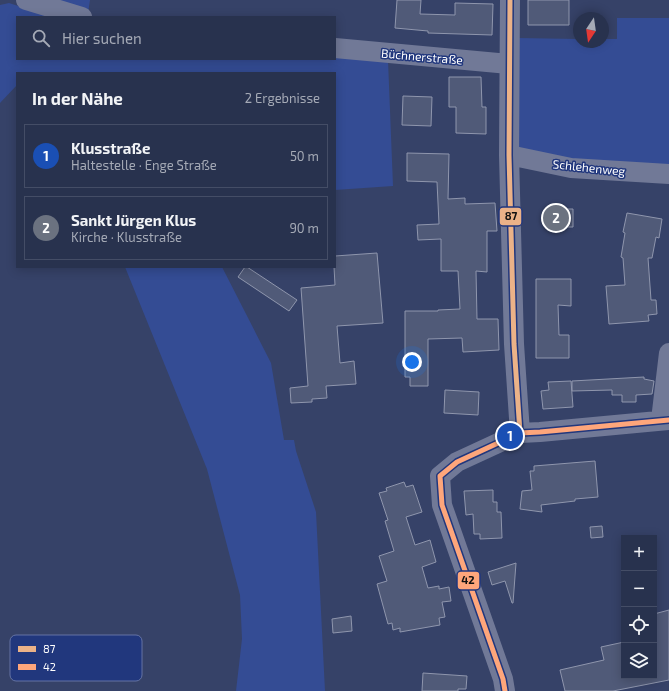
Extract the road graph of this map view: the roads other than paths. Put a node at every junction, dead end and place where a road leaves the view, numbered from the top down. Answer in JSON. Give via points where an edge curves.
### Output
{"nodes":[{"id":1,"x":26,"y":0,"type":"edge"},
{"id":2,"x":510,"y":0,"type":"edge"},
{"id":3,"x":79,"y":16,"type":"edge"},
{"id":4,"x":336,"y":48,"type":"edge"},
{"id":5,"x":509,"y":64,"type":"junction"},
{"id":6,"x":509,"y":155,"type":"junction"},
{"id":7,"x":669,"y":174,"type":"edge"},
{"id":8,"x":669,"y":353,"type":"edge"},
{"id":9,"x":665,"y":420,"type":"edge"},
{"id":10,"x":520,"y":433,"type":"junction"},
{"id":11,"x":505,"y":691,"type":"edge"}],
"edges":[{"from":1,"to":3,"type":"street"},
{"from":2,"to":5,"type":"street"},
{"from":4,"to":5,"type":"street","name":"Büchnerstraße"},
{"from":5,"to":6,"type":"street"},
{"from":6,"to":7,"type":"street","name":"Schlehenweg","via":[[571,168]]},
{"from":6,"to":10,"type":"street","via":[[514,344]]},
{"from":8,"to":9,"type":"street"},
{"from":9,"to":10,"type":"street"},
{"from":10,"to":11,"type":"street","via":[[457,462],[440,476],[442,505]]}]}
